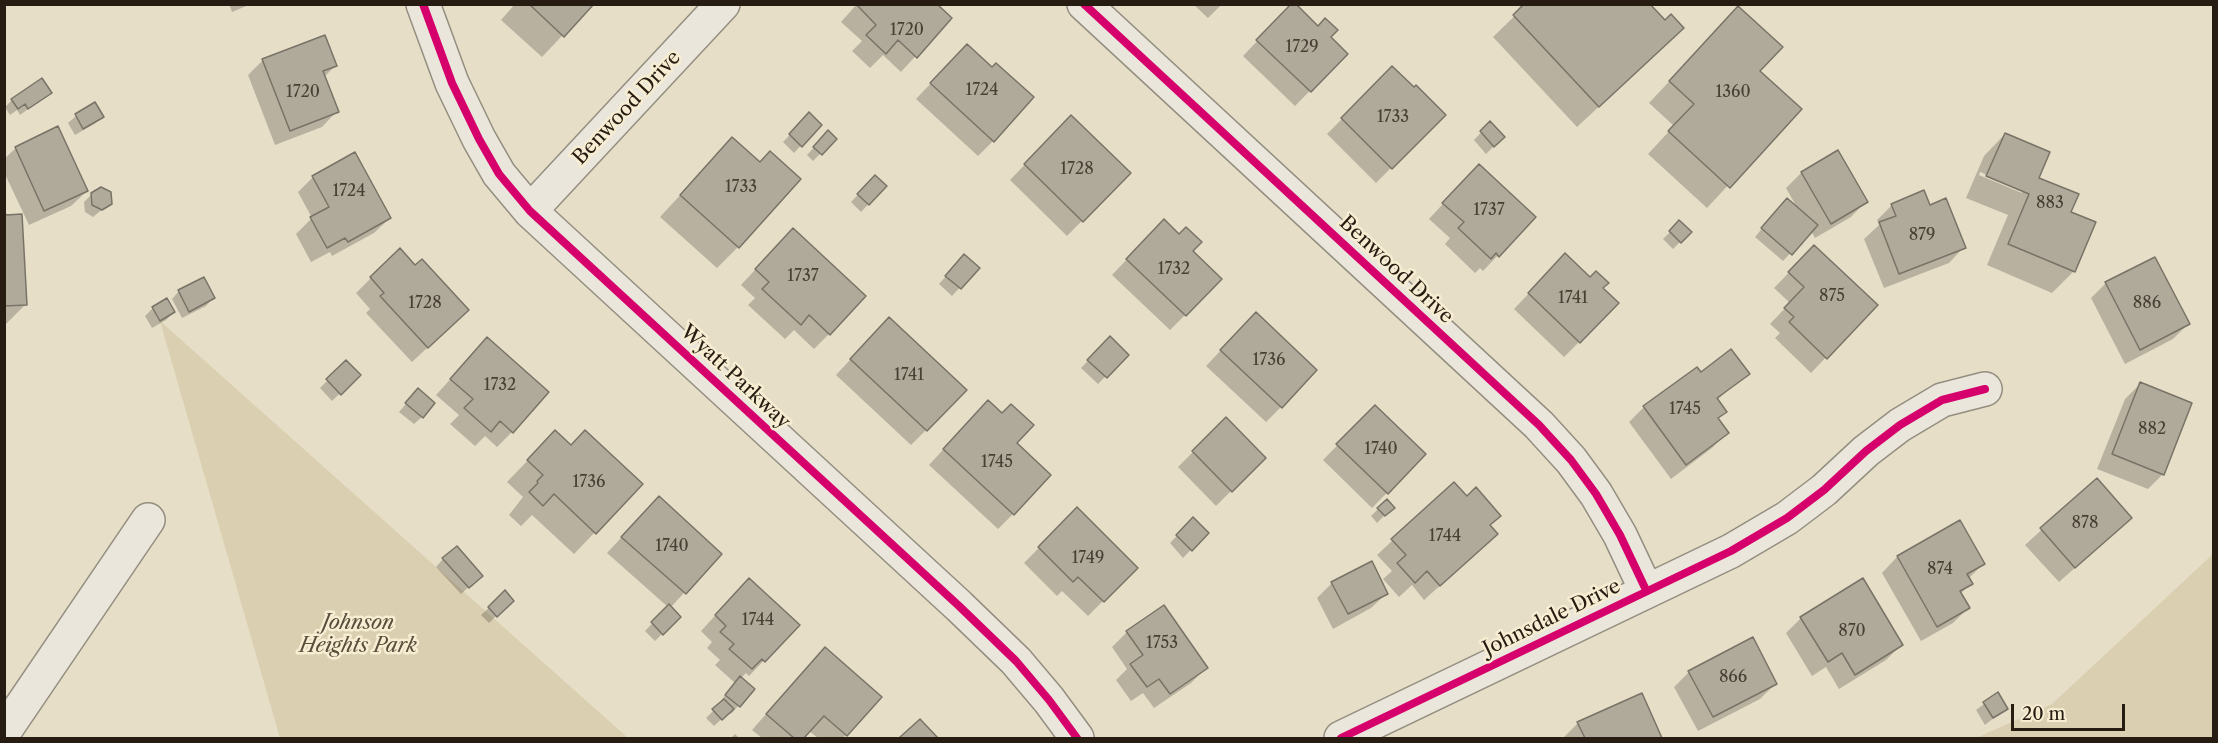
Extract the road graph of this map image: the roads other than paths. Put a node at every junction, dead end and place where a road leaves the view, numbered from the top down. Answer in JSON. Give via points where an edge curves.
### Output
{"nodes":[{"id":1,"x":423,"y":4,"type":"edge"},
{"id":2,"x":723,"y":4,"type":"edge"},
{"id":3,"x":1084,"y":4,"type":"edge"},
{"id":4,"x":530,"y":211,"type":"junction"},
{"id":5,"x":1985,"y":389,"type":"dead end"},
{"id":6,"x":148,"y":520,"type":"dead end"},
{"id":7,"x":1646,"y":590,"type":"junction"},
{"id":8,"x":4,"y":732,"type":"edge"},
{"id":9,"x":1077,"y":738,"type":"edge"},
{"id":10,"x":1341,"y":738,"type":"edge"}],
"edges":[{"from":1,"to":4,"type":"street","name":"Wyatt Parkway","via":[[452,83],[479,139],[499,174]]},
{"from":2,"to":4,"type":"street","name":"Benwood Drive"},
{"from":3,"to":7,"type":"street","name":"Benwood Drive","via":[[1539,425],[1572,460],[1596,494]]},
{"from":4,"to":9,"type":"street","name":"Wyatt Parkway","via":[[1000,645]]},
{"from":5,"to":7,"type":"street","name":"Johnsdale Drive","via":[[1941,400],[1900,425],[1786,518],[1731,551]]},
{"from":6,"to":8,"type":"street"},
{"from":7,"to":10,"type":"street","name":"Johnsdale Drive"}]}
